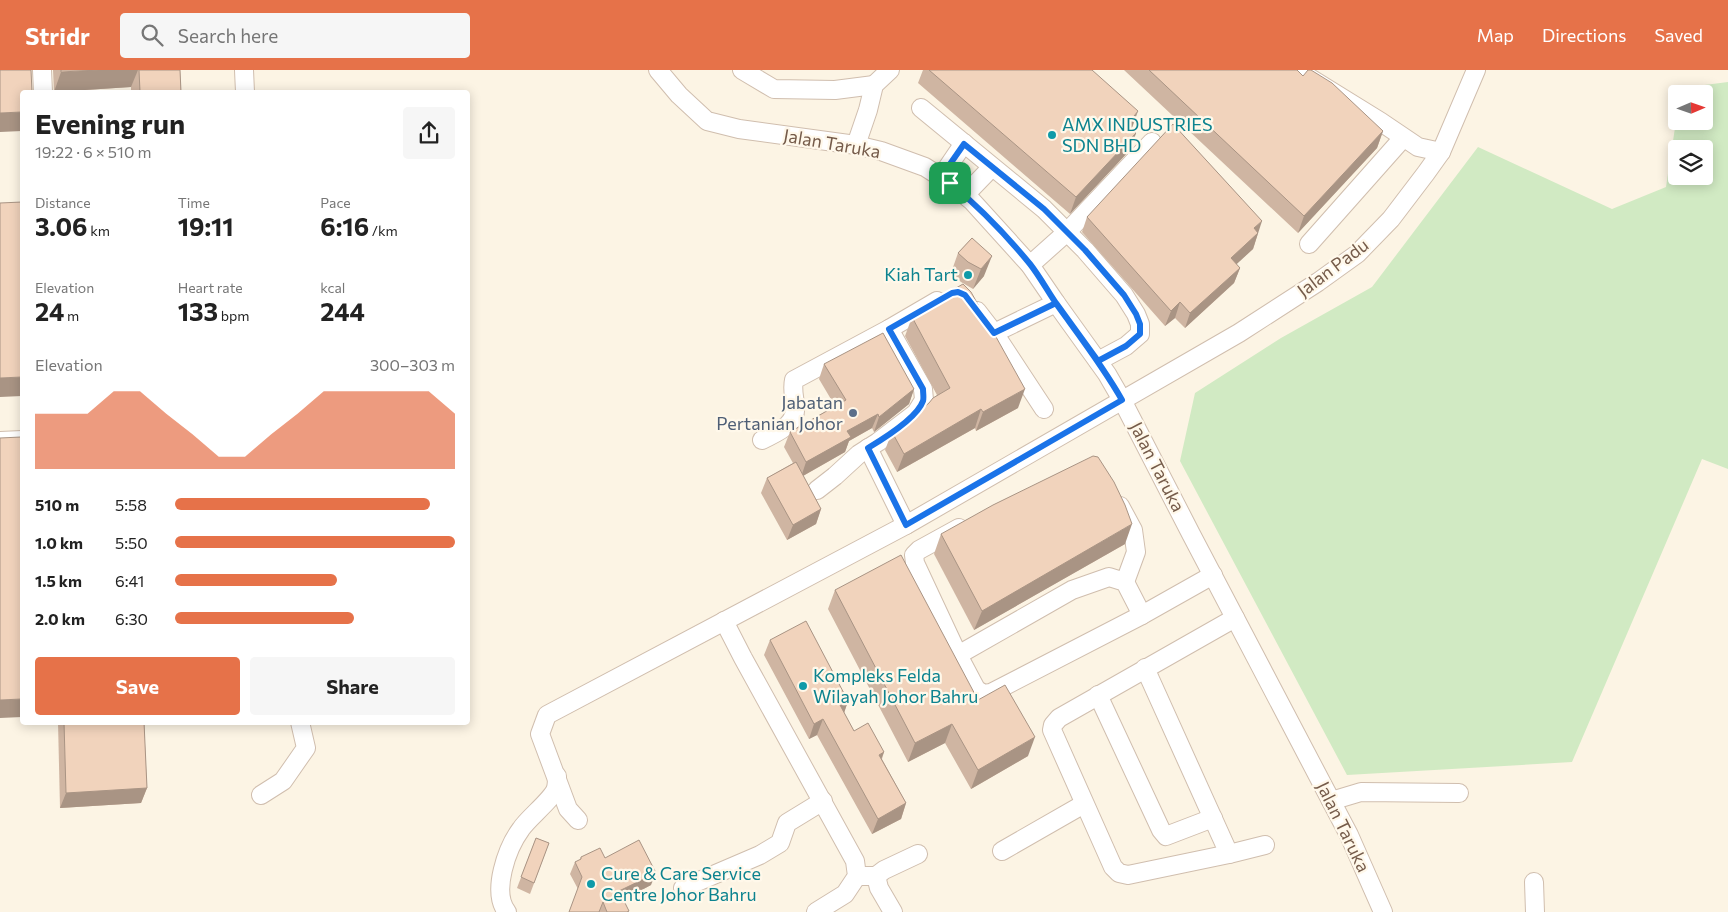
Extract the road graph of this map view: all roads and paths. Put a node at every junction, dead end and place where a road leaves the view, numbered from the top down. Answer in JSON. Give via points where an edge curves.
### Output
{"nodes":[{"id":1,"x":42,"y":70,"type":"edge"},
{"id":2,"x":244,"y":70,"type":"edge"},
{"id":3,"x":658,"y":70,"type":"edge"},
{"id":4,"x":742,"y":70,"type":"edge"},
{"id":5,"x":890,"y":70,"type":"edge"},
{"id":6,"x":1297,"y":70,"type":"edge"},
{"id":7,"x":1476,"y":70,"type":"edge"},
{"id":8,"x":874,"y":85,"type":"junction"},
{"id":9,"x":43,"y":90,"type":"edge"},
{"id":10,"x":245,"y":90,"type":"edge"},
{"id":11,"x":921,"y":108,"type":"dead end"},
{"id":12,"x":1403,"y":138,"type":"junction"},
{"id":13,"x":1152,"y":142,"type":"dead end"},
{"id":14,"x":964,"y":144,"type":"junction"},
{"id":15,"x":856,"y":145,"type":"junction"},
{"id":16,"x":1441,"y":152,"type":"junction"},
{"id":17,"x":992,"y":167,"type":"junction"},
{"id":18,"x":941,"y":177,"type":"junction"},
{"id":19,"x":965,"y":195,"type":"junction"},
{"id":20,"x":1067,"y":232,"type":"junction"},
{"id":21,"x":1309,"y":244,"type":"dead end"},
{"id":22,"x":1030,"y":265,"type":"junction"},
{"id":23,"x":1056,"y":303,"type":"junction"},
{"id":24,"x":889,"y":329,"type":"junction"},
{"id":25,"x":994,"y":333,"type":"junction"},
{"id":26,"x":1098,"y":361,"type":"junction"},
{"id":27,"x":1122,"y":400,"type":"junction"},
{"id":28,"x":1044,"y":409,"type":"dead end"},
{"id":29,"x":20,"y":440,"type":"edge"},
{"id":30,"x":762,"y":440,"type":"dead end"},
{"id":31,"x":0,"y":441,"type":"edge"},
{"id":32,"x":868,"y":448,"type":"junction"},
{"id":33,"x":1110,"y":488,"type":"edge"},
{"id":34,"x":817,"y":490,"type":"dead end"},
{"id":35,"x":970,"y":522,"type":"edge"},
{"id":36,"x":906,"y":525,"type":"junction"},
{"id":37,"x":1213,"y":575,"type":"junction"},
{"id":38,"x":1125,"y":582,"type":"junction"},
{"id":39,"x":1142,"y":614,"type":"junction"},
{"id":40,"x":1234,"y":618,"type":"junction"},
{"id":41,"x":724,"y":621,"type":"junction"},
{"id":42,"x":958,"y":655,"type":"junction"},
{"id":43,"x":1145,"y":668,"type":"junction"},
{"id":44,"x":1098,"y":695,"type":"junction"},
{"id":45,"x":301,"y":725,"type":"edge"},
{"id":46,"x":557,"y":776,"type":"junction"},
{"id":47,"x":1459,"y":793,"type":"dead end"},
{"id":48,"x":261,"y":794,"type":"dead end"},
{"id":49,"x":823,"y":801,"type":"junction"},
{"id":50,"x":1331,"y":801,"type":"junction"},
{"id":51,"x":1084,"y":804,"type":"junction"},
{"id":52,"x":1213,"y":818,"type":"junction"},
{"id":53,"x":578,"y":820,"type":"dead end"},
{"id":54,"x":1265,"y":845,"type":"dead end"},
{"id":55,"x":1002,"y":852,"type":"dead end"},
{"id":56,"x":918,"y":854,"type":"dead end"},
{"id":57,"x":1229,"y":854,"type":"junction"},
{"id":58,"x":857,"y":876,"type":"junction"},
{"id":59,"x":876,"y":876,"type":"junction"},
{"id":60,"x":1534,"y":882,"type":"dead end"},
{"id":61,"x":683,"y":888,"type":"dead end"},
{"id":62,"x":818,"y":911,"type":"edge"},
{"id":63,"x":507,"y":912,"type":"edge"},
{"id":64,"x":893,"y":912,"type":"edge"},
{"id":65,"x":1382,"y":912,"type":"edge"},
{"id":66,"x":1535,"y":912,"type":"edge"}],
"edges":[{"from":1,"to":9,"type":"street"},
{"from":2,"to":10,"type":"street"},
{"from":3,"to":15,"type":"street","name":"Jalan Taruka","via":[[707,121],[739,129]]},
{"from":4,"to":8,"type":"street","via":[[774,89],[835,90]]},
{"from":5,"to":8,"type":"street"},
{"from":6,"to":12,"type":"street"},
{"from":7,"to":16,"type":"street","name":"Jalan Padu"},
{"from":8,"to":15,"type":"street"},
{"from":11,"to":14,"type":"street"},
{"from":12,"to":16,"type":"street","via":[[1418,148]]},
{"from":12,"to":21,"type":"street"},
{"from":13,"to":20,"type":"street"},
{"from":14,"to":17,"type":"street"},
{"from":14,"to":18,"type":"street"},
{"from":15,"to":18,"type":"street","name":"Jalan Taruka","via":[[925,167]]},
{"from":16,"to":27,"type":"street","name":"Jalan Padu","via":[[1391,219],[1357,254],[1239,333]]},
{"from":17,"to":19,"type":"street"},
{"from":17,"to":20,"type":"street"},
{"from":18,"to":19,"type":"street","name":"Jalan Taruka"},
{"from":19,"to":22,"type":"street","name":"Jalan Taruka"},
{"from":20,"to":22,"type":"street"},
{"from":20,"to":26,"type":"street","via":[[1124,295],[1140,324],[1140,334],[1126,346]]},
{"from":22,"to":23,"type":"street","name":"Jalan Taruka"},
{"from":23,"to":25,"type":"street"},
{"from":23,"to":26,"type":"street","name":"Jalan Taruka"},
{"from":24,"to":25,"type":"street","via":[[958,294]]},
{"from":24,"to":30,"type":"street","via":[[794,380],[794,416],[787,426]]},
{"from":24,"to":32,"type":"street","via":[[923,389],[924,400],[916,413]]},
{"from":25,"to":28,"type":"street"},
{"from":26,"to":27,"type":"street","name":"Jalan Taruka"},
{"from":27,"to":36,"type":"street","name":"Jalan Padu"},
{"from":27,"to":37,"type":"street","name":"Jalan Taruka"},
{"from":29,"to":31,"type":"street"},
{"from":32,"to":34,"type":"street"},
{"from":32,"to":36,"type":"street"},
{"from":33,"to":38,"type":"street","via":[[1133,530],[1136,552]]},
{"from":35,"to":42,"type":"street","via":[[914,555]]},
{"from":36,"to":41,"type":"street","name":"Jalan Padu"},
{"from":37,"to":39,"type":"street"},
{"from":37,"to":40,"type":"street","name":"Jalan Taruka"},
{"from":38,"to":39,"type":"street"},
{"from":38,"to":42,"type":"street","via":[[1108,577],[1072,590]]},
{"from":39,"to":42,"type":"street","via":[[991,693],[983,694],[976,689]]},
{"from":40,"to":43,"type":"street"},
{"from":40,"to":50,"type":"street","name":"Jalan Taruka"},
{"from":41,"to":46,"type":"street","name":"Jalan Padu","via":[[547,715],[540,734]]},
{"from":41,"to":49,"type":"street"},
{"from":43,"to":44,"type":"street"},
{"from":43,"to":52,"type":"street"},
{"from":44,"to":51,"type":"street","via":[[1053,725],[1053,735]]},
{"from":44,"to":52,"type":"street","via":[[1166,836]]},
{"from":45,"to":48,"type":"street","via":[[306,748],[283,781]]},
{"from":46,"to":53,"type":"street","name":"Jalan Padu","via":[[568,809]]},
{"from":46,"to":63,"type":"street","via":[[556,789],[521,829],[509,853],[500,880],[502,905]]},
{"from":47,"to":50,"type":"street","via":[[1361,792]]},
{"from":49,"to":58,"type":"street","via":[[855,861]]},
{"from":49,"to":61,"type":"street","via":[[787,823],[780,843]]},
{"from":50,"to":65,"type":"street","name":"Jalan Taruka"},
{"from":51,"to":55,"type":"street"},
{"from":51,"to":57,"type":"street","via":[[1113,867],[1120,873],[1128,875]]},
{"from":52,"to":57,"type":"street"},
{"from":54,"to":57,"type":"street"},
{"from":56,"to":59,"type":"street"},
{"from":58,"to":59,"type":"street"},
{"from":58,"to":62,"type":"street","via":[[845,894]]},
{"from":59,"to":64,"type":"street"},
{"from":60,"to":66,"type":"street"}]}
